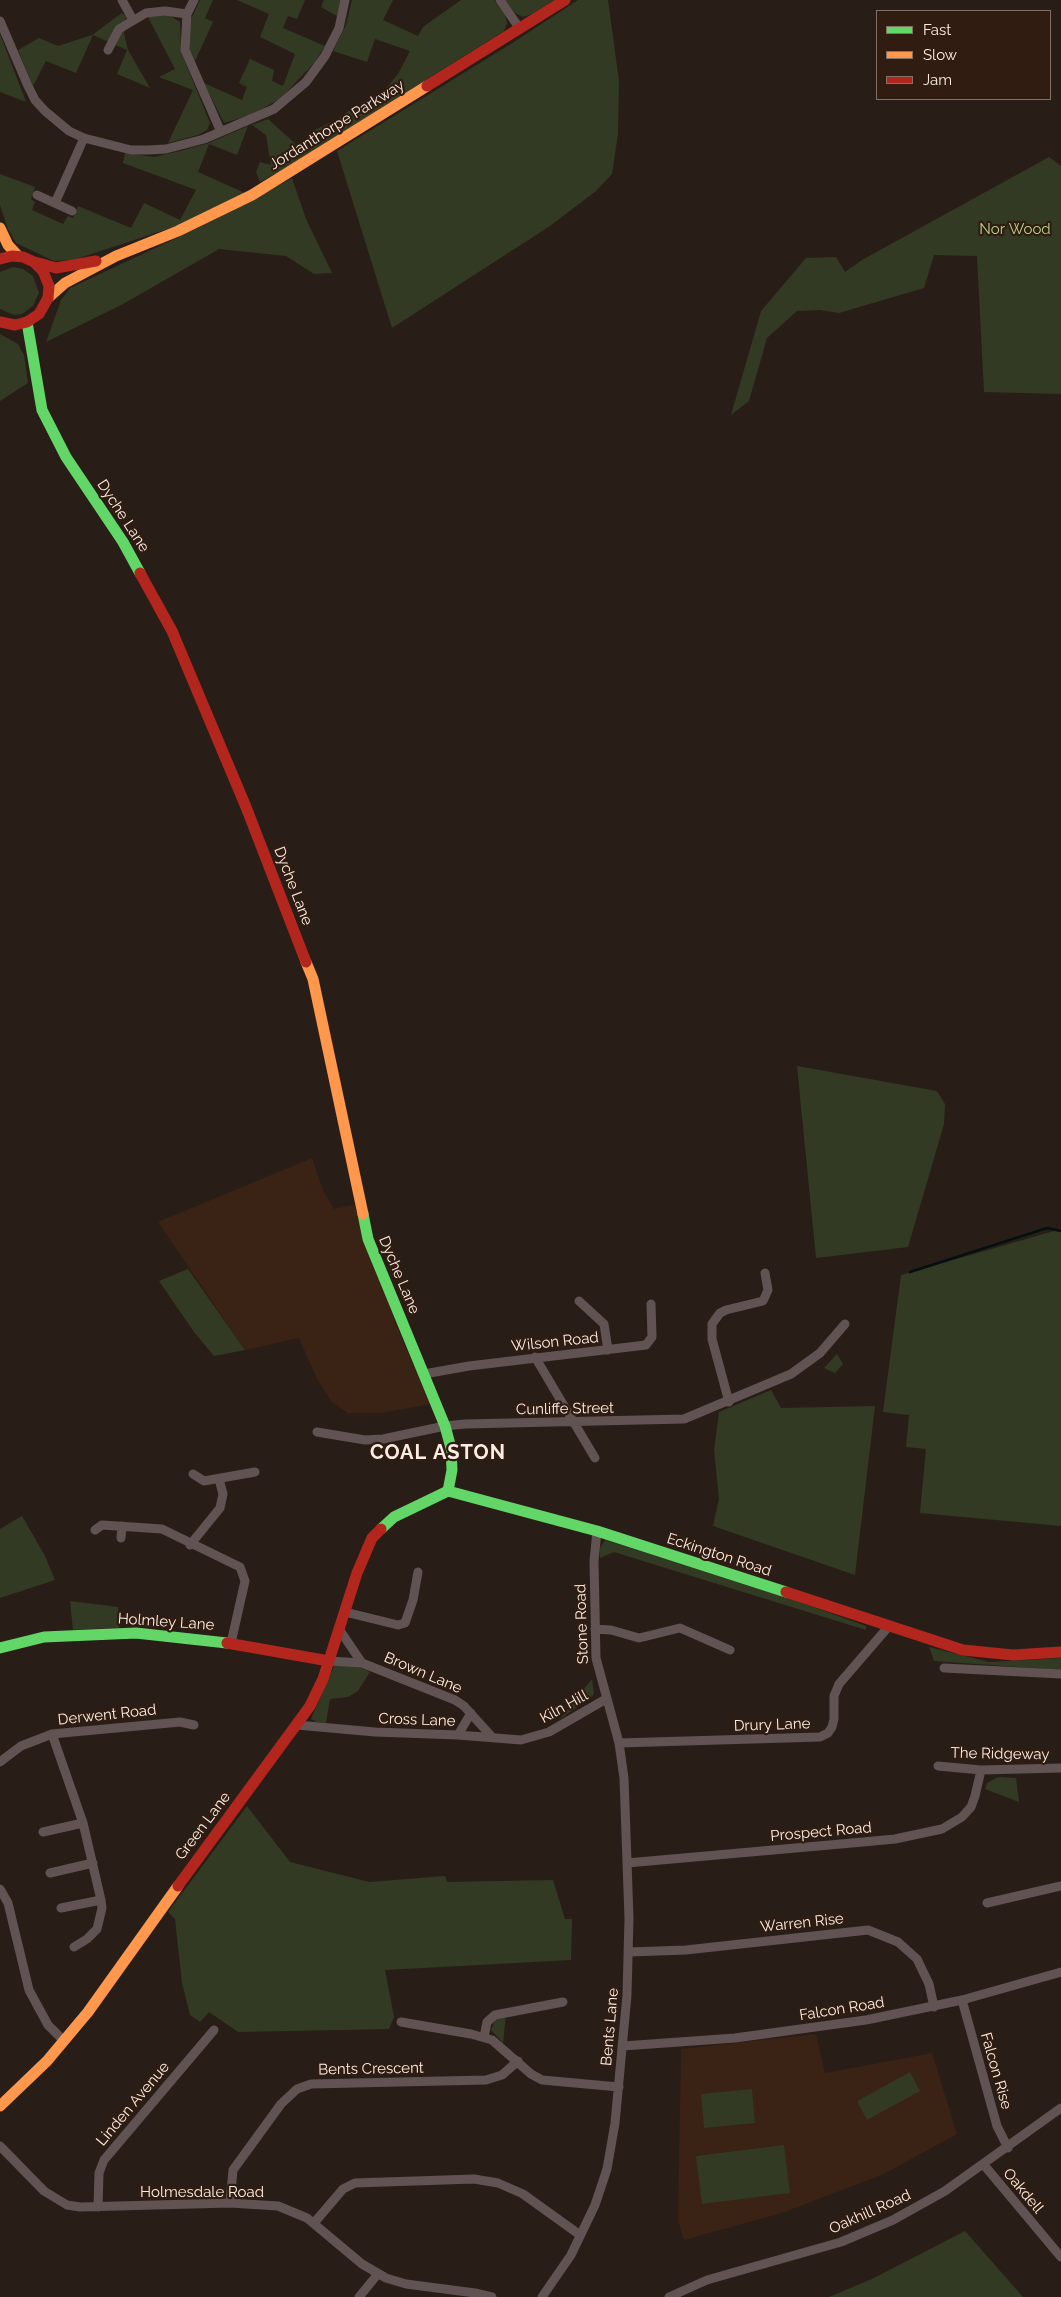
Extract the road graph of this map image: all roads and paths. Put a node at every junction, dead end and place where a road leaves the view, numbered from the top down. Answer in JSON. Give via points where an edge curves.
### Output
{"nodes":[{"id":1,"x":122,"y":0,"type":"edge"},
{"id":2,"x":194,"y":0,"type":"edge"},
{"id":3,"x":345,"y":0,"type":"edge"},
{"id":4,"x":500,"y":0,"type":"edge"},
{"id":5,"x":565,"y":0,"type":"edge"},
{"id":6,"x":186,"y":14,"type":"junction"},
{"id":7,"x":133,"y":20,"type":"junction"},
{"id":8,"x":0,"y":21,"type":"edge"},
{"id":9,"x":520,"y":29,"type":"junction"},
{"id":10,"x":108,"y":50,"type":"dead end"},
{"id":11,"x":221,"y":132,"type":"junction"},
{"id":12,"x":84,"y":138,"type":"junction"},
{"id":13,"x":37,"y":195,"type":"dead end"},
{"id":14,"x":54,"y":203,"type":"junction"},
{"id":15,"x":72,"y":211,"type":"dead end"},
{"id":16,"x":0,"y":228,"type":"edge"},
{"id":17,"x":18,"y":256,"type":"junction"},
{"id":18,"x":116,"y":256,"type":"junction"},
{"id":19,"x":0,"y":259,"type":"edge"},
{"id":20,"x":34,"y":262,"type":"junction"},
{"id":21,"x":48,"y":298,"type":"junction"},
{"id":22,"x":0,"y":322,"type":"edge"},
{"id":23,"x":27,"y":322,"type":"junction"},
{"id":24,"x":765,"y":1273,"type":"dead end"},
{"id":25,"x":579,"y":1301,"type":"dead end"},
{"id":26,"x":652,"y":1304,"type":"dead end"},
{"id":27,"x":845,"y":1324,"type":"dead end"},
{"id":28,"x":608,"y":1350,"type":"junction"},
{"id":29,"x":535,"y":1358,"type":"junction"},
{"id":30,"x":424,"y":1374,"type":"junction"},
{"id":31,"x":729,"y":1402,"type":"junction"},
{"id":32,"x":575,"y":1423,"type":"junction"},
{"id":33,"x":445,"y":1426,"type":"junction"},
{"id":34,"x":317,"y":1432,"type":"dead end"},
{"id":35,"x":595,"y":1458,"type":"dead end"},
{"id":36,"x":254,"y":1472,"type":"dead end"},
{"id":37,"x":194,"y":1474,"type":"dead end"},
{"id":38,"x":219,"y":1479,"type":"junction"},
{"id":39,"x":448,"y":1491,"type":"junction"},
{"id":40,"x":122,"y":1526,"type":"junction"},
{"id":41,"x":95,"y":1530,"type":"dead end"},
{"id":42,"x":597,"y":1531,"type":"junction"},
{"id":43,"x":120,"y":1538,"type":"dead end"},
{"id":44,"x":190,"y":1545,"type":"junction"},
{"id":45,"x":418,"y":1572,"type":"dead end"},
{"id":46,"x":345,"y":1612,"type":"junction"},
{"id":47,"x":889,"y":1626,"type":"junction"},
{"id":48,"x":339,"y":1629,"type":"junction"},
{"id":49,"x":594,"y":1629,"type":"junction"},
{"id":50,"x":231,"y":1643,"type":"junction"},
{"id":51,"x":0,"y":1648,"type":"edge"},
{"id":52,"x":730,"y":1650,"type":"dead end"},
{"id":53,"x":1061,"y":1652,"type":"edge"},
{"id":54,"x":329,"y":1661,"type":"junction"},
{"id":55,"x":362,"y":1663,"type":"junction"},
{"id":56,"x":944,"y":1668,"type":"dead end"},
{"id":57,"x":1061,"y":1674,"type":"edge"},
{"id":58,"x":606,"y":1699,"type":"junction"},
{"id":59,"x":471,"y":1713,"type":"junction"},
{"id":60,"x":194,"y":1725,"type":"dead end"},
{"id":61,"x":297,"y":1725,"type":"junction"},
{"id":62,"x":52,"y":1734,"type":"junction"},
{"id":63,"x":458,"y":1734,"type":"junction"},
{"id":64,"x":492,"y":1737,"type":"junction"},
{"id":65,"x":535,"y":1737,"type":"joint"},
{"id":66,"x":619,"y":1743,"type":"junction"},
{"id":67,"x":0,"y":1762,"type":"edge"},
{"id":68,"x":938,"y":1766,"type":"dead end"},
{"id":69,"x":1061,"y":1768,"type":"edge"},
{"id":70,"x":981,"y":1770,"type":"junction"},
{"id":71,"x":83,"y":1823,"type":"junction"},
{"id":72,"x":43,"y":1832,"type":"dead end"},
{"id":73,"x":93,"y":1863,"type":"junction"},
{"id":74,"x":627,"y":1863,"type":"junction"},
{"id":75,"x":50,"y":1873,"type":"dead end"},
{"id":76,"x":1061,"y":1886,"type":"edge"},
{"id":77,"x":0,"y":1889,"type":"edge"},
{"id":78,"x":101,"y":1900,"type":"junction"},
{"id":79,"x":987,"y":1903,"type":"dead end"},
{"id":80,"x":61,"y":1908,"type":"dead end"},
{"id":81,"x":74,"y":1947,"type":"dead end"},
{"id":82,"x":629,"y":1952,"type":"junction"},
{"id":83,"x":1061,"y":1972,"type":"edge"},
{"id":84,"x":962,"y":2000,"type":"junction"},
{"id":85,"x":563,"y":2002,"type":"dead end"},
{"id":86,"x":934,"y":2007,"type":"junction"},
{"id":87,"x":401,"y":2022,"type":"dead end"},
{"id":88,"x":214,"y":2030,"type":"dead end"},
{"id":89,"x":484,"y":2037,"type":"junction"},
{"id":90,"x":64,"y":2041,"type":"junction"},
{"id":91,"x":623,"y":2046,"type":"junction"},
{"id":92,"x":518,"y":2061,"type":"junction"},
{"id":93,"x":619,"y":2087,"type":"junction"},
{"id":94,"x":0,"y":2106,"type":"edge"},
{"id":95,"x":1061,"y":2108,"type":"edge"},
{"id":96,"x":0,"y":2146,"type":"edge"},
{"id":97,"x":1008,"y":2148,"type":"junction"},
{"id":98,"x":984,"y":2165,"type":"junction"},
{"id":99,"x":230,"y":2203,"type":"junction"},
{"id":100,"x":98,"y":2207,"type":"junction"},
{"id":101,"x":314,"y":2223,"type":"junction"},
{"id":102,"x":580,"y":2235,"type":"junction"},
{"id":103,"x":1060,"y":2252,"type":"edge"},
{"id":104,"x":377,"y":2274,"type":"junction"},
{"id":105,"x":359,"y":2297,"type":"edge"},
{"id":106,"x":492,"y":2297,"type":"edge"},
{"id":107,"x":542,"y":2297,"type":"edge"},
{"id":108,"x":669,"y":2297,"type":"edge"}],
"edges":[{"from":1,"to":7,"type":"street"},
{"from":2,"to":6,"type":"street"},
{"from":3,"to":11,"type":"street","via":[[339,28],[330,47],[306,82],[274,108]]},
{"from":4,"to":9,"type":"street"},
{"from":5,"to":9,"type":"main road","name":"Jordanthorpe Parkway"},
{"from":6,"to":7,"type":"street","via":[[156,11]]},
{"from":6,"to":11,"type":"street","via":[[185,50]]},
{"from":7,"to":10,"type":"street","via":[[119,29]]},
{"from":8,"to":12,"type":"street","via":[[35,100],[58,122]]},
{"from":9,"to":18,"type":"main road","name":"Jordanthorpe Parkway","via":[[252,195],[178,231]]},
{"from":11,"to":12,"type":"street","via":[[180,146],[148,150],[131,150]]},
{"from":12,"to":14,"type":"street"},
{"from":13,"to":14,"type":"street"},
{"from":14,"to":15,"type":"street"},
{"from":16,"to":17,"type":"main road"},
{"from":17,"to":19,"type":"main road"},
{"from":17,"to":20,"type":"main road"},
{"from":18,"to":20,"type":"main road","name":"Jordanthorpe Parkway","via":[[56,268]]},
{"from":18,"to":21,"type":"main road","name":"Jordanthorpe Parkway","via":[[64,283]]},
{"from":20,"to":21,"type":"main road","via":[[43,270]]},
{"from":21,"to":23,"type":"main road","via":[[39,314]]},
{"from":22,"to":23,"type":"main road","via":[[15,325]]},
{"from":23,"to":30,"type":"main road","name":"Dyche Lane","via":[[42,410],[66,457],[123,542],[172,631],[313,979],[368,1239]]},
{"from":24,"to":31,"type":"street","via":[[768,1290],[763,1301],[726,1310],[712,1324],[712,1339]]},
{"from":25,"to":28,"type":"street","via":[[604,1324]]},
{"from":26,"to":28,"type":"street","name":"Wilson Road","via":[[650,1344]]},
{"from":27,"to":31,"type":"street","name":"Cunliffe Street","via":[[806,1364]]},
{"from":28,"to":29,"type":"street","name":"Wilson Road"},
{"from":29,"to":30,"type":"street","name":"Wilson Road"},
{"from":29,"to":32,"type":"street"},
{"from":30,"to":33,"type":"main road","name":"Dyche Lane"},
{"from":31,"to":32,"type":"street","name":"Cunliffe Street","via":[[684,1419]]},
{"from":32,"to":33,"type":"street","name":"Cunliffe Street"},
{"from":32,"to":35,"type":"street"},
{"from":33,"to":34,"type":"street","name":"Cunliffe Street","via":[[383,1440]]},
{"from":33,"to":39,"type":"main road","name":"Dyche Lane","via":[[451,1448],[452,1470]]},
{"from":36,"to":38,"type":"street"},
{"from":37,"to":38,"type":"street","via":[[199,1480]]},
{"from":38,"to":44,"type":"street","via":[[223,1494],[220,1508]]},
{"from":39,"to":42,"type":"main road","name":"Eckington Road"},
{"from":39,"to":46,"type":"main road","name":"Green Lane","via":[[394,1517],[378,1532],[362,1559]]},
{"from":40,"to":41,"type":"street","via":[[102,1525]]},
{"from":40,"to":43,"type":"street"},
{"from":40,"to":44,"type":"street","via":[[162,1529]]},
{"from":42,"to":47,"type":"main road","name":"Eckington Road"},
{"from":42,"to":49,"type":"street","name":"Stone Road"},
{"from":44,"to":50,"type":"street","via":[[234,1562],[244,1574]]},
{"from":45,"to":46,"type":"street","via":[[405,1623],[398,1625]]},
{"from":46,"to":48,"type":"main road","name":"Green Lane"},
{"from":47,"to":53,"type":"main road","name":"Eckington Road","via":[[963,1650],[987,1654]]},
{"from":47,"to":66,"type":"street","name":"Drury Lane","via":[[839,1684],[834,1696],[832,1727],[820,1737]]},
{"from":48,"to":54,"type":"main road","name":"Green Lane"},
{"from":48,"to":55,"type":"street","name":"Brown Lane"},
{"from":49,"to":52,"type":"street","via":[[639,1638],[680,1628],[714,1647]]},
{"from":49,"to":58,"type":"street","name":"Stone Road","via":[[598,1672]]},
{"from":50,"to":51,"type":"main road","name":"Holmley Lane","via":[[168,1635],[111,1633],[44,1638]]},
{"from":50,"to":54,"type":"main road","name":"Holmley Lane"},
{"from":54,"to":55,"type":"street","name":"Brown Lane"},
{"from":54,"to":61,"type":"main road","name":"Green Lane","via":[[316,1695]]},
{"from":55,"to":59,"type":"street","name":"Brown Lane","via":[[442,1694]]},
{"from":56,"to":57,"type":"street"},
{"from":58,"to":65,"type":"street","name":"Kiln Hill"},
{"from":58,"to":66,"type":"street","name":"Stone Road"},
{"from":59,"to":63,"type":"street","name":"Brown Lane"},
{"from":59,"to":64,"type":"street","name":"Brown Lane"},
{"from":60,"to":62,"type":"street","name":"Derwent Road","via":[[180,1722]]},
{"from":61,"to":63,"type":"street","name":"Cross Lane","via":[[375,1732]]},
{"from":61,"to":90,"type":"main road","name":"Green Lane"},
{"from":62,"to":67,"type":"street","name":"Derwent Road","via":[[21,1746]]},
{"from":62,"to":71,"type":"street"},
{"from":63,"to":64,"type":"street","name":"Cross Lane"},
{"from":64,"to":65,"type":"street","name":"Cross Lane","via":[[521,1740]]},
{"from":66,"to":74,"type":"street","name":"Bents Lane","via":[[624,1778]]},
{"from":68,"to":70,"type":"street","name":"The Ridgeway"},
{"from":69,"to":70,"type":"street","name":"The Ridgeway"},
{"from":70,"to":74,"type":"street","name":"Prospect Road","via":[[970,1808],[942,1829],[894,1839]]},
{"from":71,"to":72,"type":"street"},
{"from":71,"to":73,"type":"street"},
{"from":73,"to":75,"type":"street"},
{"from":73,"to":78,"type":"street"},
{"from":74,"to":82,"type":"street","name":"Bents Lane"},
{"from":76,"to":79,"type":"street"},
{"from":77,"to":90,"type":"street","via":[[8,1903],[29,1990],[48,2025]]},
{"from":78,"to":80,"type":"street"},
{"from":78,"to":81,"type":"street","via":[[98,1929]]},
{"from":82,"to":86,"type":"street","name":"Warren Rise","via":[[686,1950],[868,1930],[898,1942],[917,1959]]},
{"from":82,"to":91,"type":"street","name":"Bents Lane"},
{"from":83,"to":84,"type":"street","name":"Falcon Road"},
{"from":84,"to":86,"type":"street","name":"Falcon Road"},
{"from":84,"to":97,"type":"street","name":"Falcon Rise","via":[[997,2126]]},
{"from":85,"to":89,"type":"street","via":[[495,2015],[487,2022]]},
{"from":86,"to":91,"type":"street","name":"Falcon Road","via":[[803,2030]]},
{"from":87,"to":89,"type":"street"},
{"from":88,"to":100,"type":"street","name":"Linden Avenue","via":[[104,2160],[99,2173]]},
{"from":89,"to":92,"type":"street"},
{"from":90,"to":94,"type":"main road","name":"Green Lane"},
{"from":91,"to":93,"type":"street","name":"Bents Lane"},
{"from":92,"to":93,"type":"street","via":[[542,2080]]},
{"from":92,"to":99,"type":"street","name":"Bents Crescent","via":[[502,2075],[486,2080],[304,2086],[281,2104],[237,2163],[231,2178]]},
{"from":93,"to":102,"type":"street","name":"Bents Lane","via":[[607,2169],[595,2205]]},
{"from":95,"to":97,"type":"street","name":"Oakhill Road"},
{"from":96,"to":100,"type":"street","name":"Holmesdale Road","via":[[30,2179],[56,2200],[80,2207]]},
{"from":97,"to":98,"type":"street","name":"Oakhill Road"},
{"from":98,"to":103,"type":"street","name":"Oakdell"},
{"from":98,"to":108,"type":"street","name":"Oakhill Road","via":[[920,2206],[856,2236],[707,2280]]},
{"from":99,"to":100,"type":"street","name":"Holmesdale Road"},
{"from":99,"to":101,"type":"street","name":"Holmesdale Road","via":[[278,2206],[299,2213]]},
{"from":101,"to":102,"type":"street","via":[[343,2189],[355,2183],[474,2179],[498,2183],[523,2194]]},
{"from":101,"to":104,"type":"street","name":"Holmesdale Road"},
{"from":102,"to":107,"type":"street","name":"Bents Lane","via":[[562,2271]]},
{"from":104,"to":105,"type":"street"},
{"from":104,"to":106,"type":"street","name":"Holmesdale Road","via":[[406,2284]]}]}
